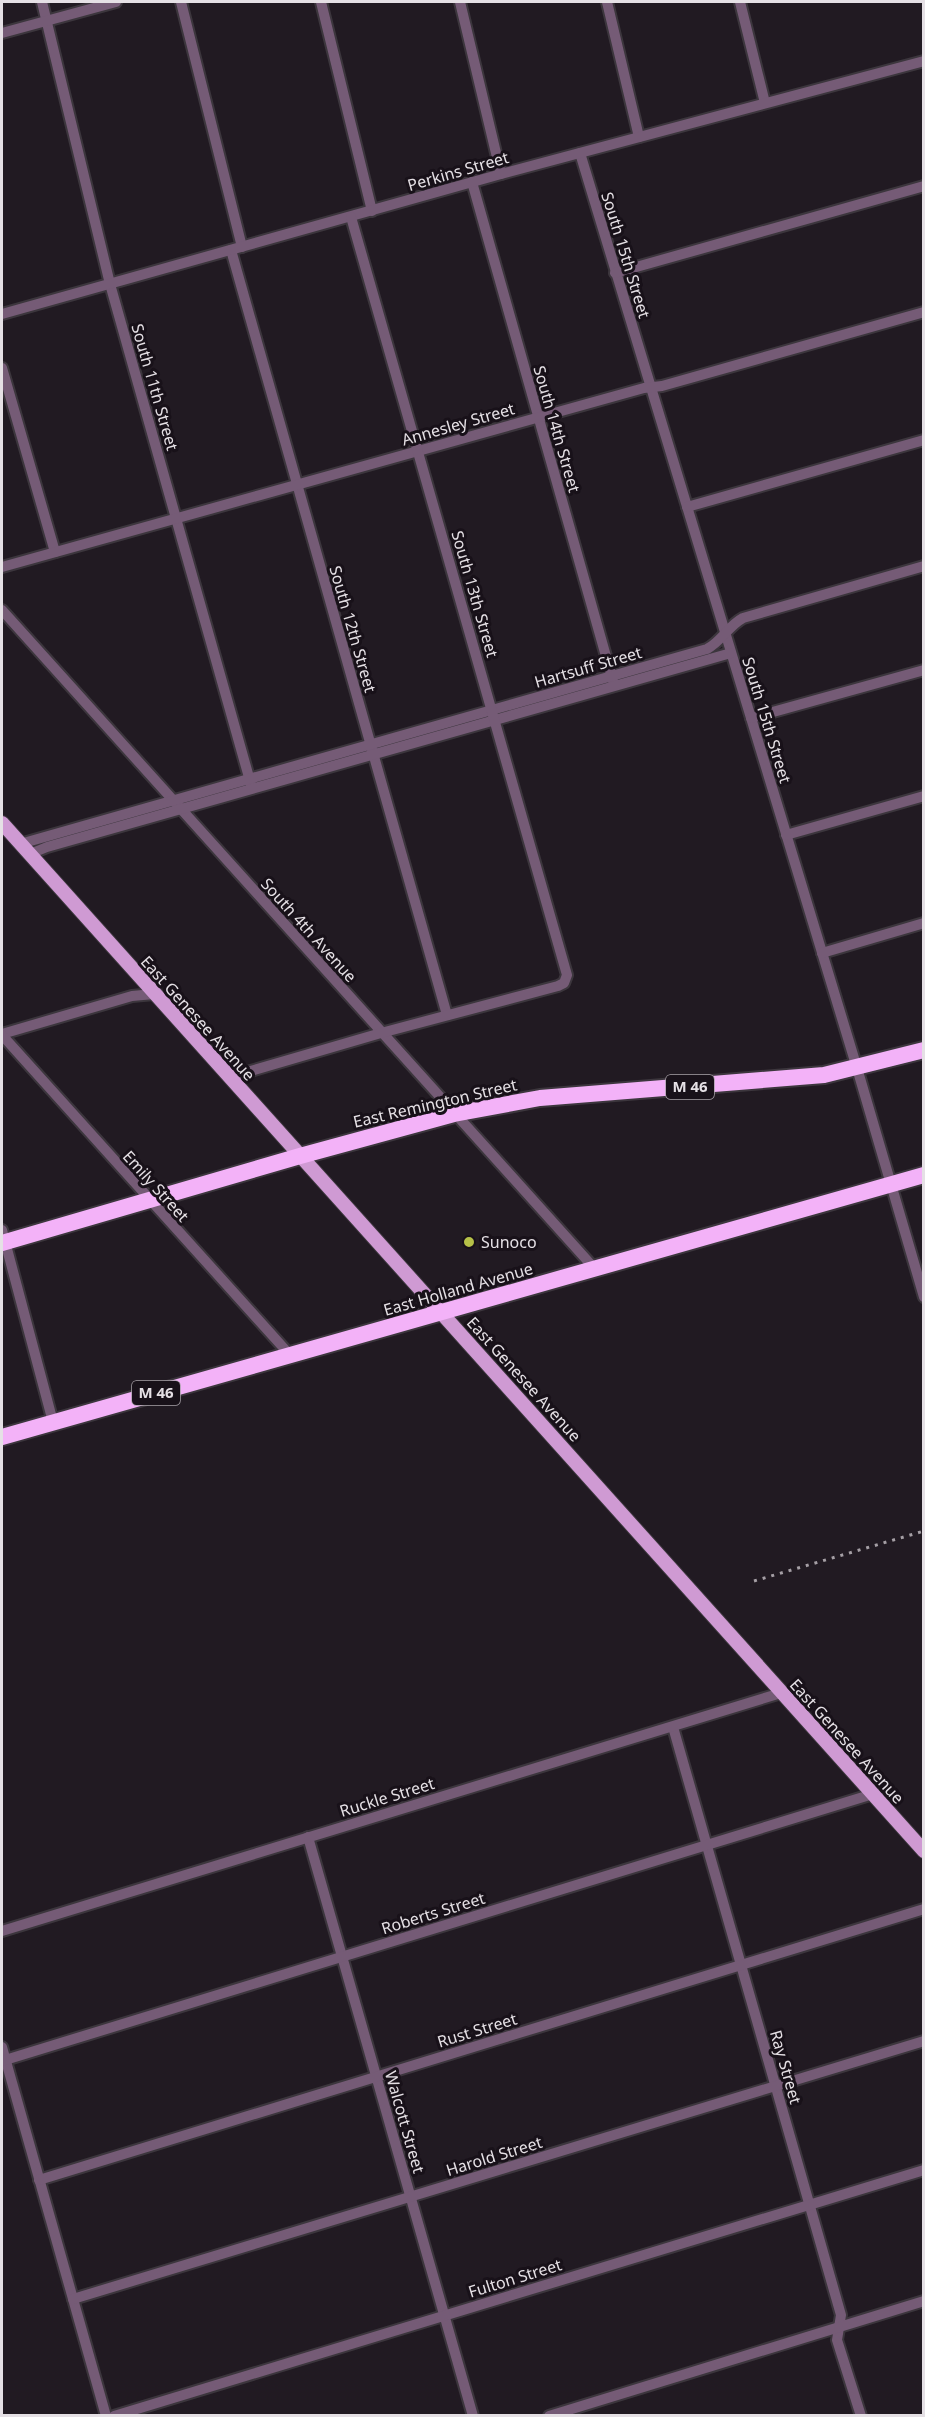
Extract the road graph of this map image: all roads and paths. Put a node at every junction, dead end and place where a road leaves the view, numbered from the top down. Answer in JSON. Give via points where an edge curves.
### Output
{"nodes":[{"id":1,"x":42,"y":2,"type":"edge"},
{"id":2,"x":117,"y":2,"type":"edge"},
{"id":3,"x":181,"y":2,"type":"edge"},
{"id":4,"x":321,"y":2,"type":"edge"},
{"id":5,"x":460,"y":2,"type":"edge"},
{"id":6,"x":607,"y":2,"type":"edge"},
{"id":7,"x":740,"y":2,"type":"edge"},
{"id":8,"x":46,"y":21,"type":"junction"},
{"id":9,"x":2,"y":33,"type":"edge"},
{"id":10,"x":924,"y":61,"type":"edge"},
{"id":11,"x":765,"y":103,"type":"junction"},
{"id":12,"x":639,"y":137,"type":"junction"},
{"id":13,"x":580,"y":153,"type":"junction"},
{"id":14,"x":501,"y":174,"type":"junction"},
{"id":15,"x":472,"y":182,"type":"junction"},
{"id":16,"x":924,"y":186,"type":"edge"},
{"id":17,"x":372,"y":211,"type":"junction"},
{"id":18,"x":351,"y":217,"type":"junction"},
{"id":19,"x":242,"y":247,"type":"junction"},
{"id":20,"x":231,"y":250,"type":"junction"},
{"id":21,"x":615,"y":273,"type":"junction"},
{"id":22,"x":110,"y":284,"type":"junction"},
{"id":23,"x":924,"y":312,"type":"edge"},
{"id":24,"x":2,"y":314,"type":"edge"},
{"id":25,"x":2,"y":368,"type":"edge"},
{"id":26,"x":651,"y":387,"type":"junction"},
{"id":27,"x":538,"y":417,"type":"junction"},
{"id":28,"x":924,"y":440,"type":"edge"},
{"id":29,"x":418,"y":451,"type":"junction"},
{"id":30,"x":297,"y":484,"type":"junction"},
{"id":31,"x":687,"y":507,"type":"junction"},
{"id":32,"x":176,"y":519,"type":"junction"},
{"id":33,"x":55,"y":552,"type":"junction"},
{"id":34,"x":924,"y":566,"type":"edge"},
{"id":35,"x":2,"y":567,"type":"edge"},
{"id":36,"x":2,"y":610,"type":"edge"},
{"id":37,"x":725,"y":633,"type":"junction"},
{"id":38,"x":731,"y":653,"type":"junction"},
{"id":39,"x":924,"y":670,"type":"edge"},
{"id":40,"x":613,"y":680,"type":"junction"},
{"id":41,"x":493,"y":714,"type":"junction"},
{"id":42,"x":751,"y":718,"type":"junction"},
{"id":43,"x":371,"y":748,"type":"junction"},
{"id":44,"x":250,"y":783,"type":"junction"},
{"id":45,"x":924,"y":796,"type":"edge"},
{"id":46,"x":176,"y":804,"type":"junction"},
{"id":47,"x":2,"y":823,"type":"edge"},
{"id":48,"x":786,"y":835,"type":"junction"},
{"id":49,"x":25,"y":849,"type":"junction"},
{"id":50,"x":924,"y":923,"type":"edge"},
{"id":51,"x":822,"y":953,"type":"junction"},
{"id":52,"x":154,"y":994,"type":"junction"},
{"id":53,"x":447,"y":1015,"type":"junction"},
{"id":54,"x":381,"y":1033,"type":"junction"},
{"id":55,"x":2,"y":1035,"type":"edge"},
{"id":56,"x":924,"y":1050,"type":"edge"},
{"id":57,"x":857,"y":1068,"type":"junction"},
{"id":58,"x":230,"y":1077,"type":"junction"},
{"id":59,"x":454,"y":1114,"type":"junction"},
{"id":60,"x":300,"y":1156,"type":"junction"},
{"id":61,"x":924,"y":1175,"type":"edge"},
{"id":62,"x":892,"y":1184,"type":"junction"},
{"id":63,"x":149,"y":1201,"type":"junction"},
{"id":64,"x":3,"y":1238,"type":"edge"},
{"id":65,"x":595,"y":1269,"type":"junction"},
{"id":66,"x":924,"y":1297,"type":"edge"},
{"id":67,"x":442,"y":1312,"type":"junction"},
{"id":68,"x":290,"y":1355,"type":"junction"},
{"id":69,"x":53,"y":1422,"type":"junction"},
{"id":70,"x":2,"y":1437,"type":"edge"},
{"id":71,"x":781,"y":1693,"type":"junction"},
{"id":72,"x":673,"y":1727,"type":"junction"},
{"id":73,"x":873,"y":1794,"type":"junction"},
{"id":74,"x":308,"y":1837,"type":"junction"},
{"id":75,"x":708,"y":1844,"type":"junction"},
{"id":76,"x":924,"y":1851,"type":"edge"},
{"id":77,"x":924,"y":1909,"type":"edge"},
{"id":78,"x":2,"y":1931,"type":"edge"},
{"id":79,"x":342,"y":1957,"type":"junction"},
{"id":80,"x":742,"y":1965,"type":"junction"},
{"id":81,"x":924,"y":2041,"type":"edge"},
{"id":82,"x":2,"y":2047,"type":"edge"},
{"id":83,"x":3,"y":2060,"type":"edge"},
{"id":84,"x":376,"y":2077,"type":"junction"},
{"id":85,"x":776,"y":2086,"type":"junction"},
{"id":86,"x":924,"y":2170,"type":"edge"},
{"id":87,"x":39,"y":2180,"type":"junction"},
{"id":88,"x":411,"y":2197,"type":"junction"},
{"id":89,"x":810,"y":2204,"type":"junction"},
{"id":90,"x":73,"y":2299,"type":"junction"},
{"id":91,"x":924,"y":2301,"type":"edge"},
{"id":92,"x":445,"y":2315,"type":"junction"},
{"id":93,"x":839,"y":2327,"type":"junction"},
{"id":94,"x":106,"y":2415,"type":"edge"},
{"id":95,"x":114,"y":2415,"type":"edge"},
{"id":96,"x":473,"y":2415,"type":"edge"},
{"id":97,"x":549,"y":2415,"type":"edge"},
{"id":98,"x":861,"y":2415,"type":"edge"}],
"edges":[{"from":1,"to":8,"type":"street","name":"South 11th Street"},
{"from":2,"to":8,"type":"street"},
{"from":3,"to":19,"type":"street"},
{"from":4,"to":17,"type":"street"},
{"from":5,"to":14,"type":"street"},
{"from":6,"to":12,"type":"street"},
{"from":7,"to":11,"type":"street"},
{"from":8,"to":9,"type":"street"},
{"from":8,"to":22,"type":"street","name":"South 11th Street"},
{"from":10,"to":11,"type":"street","name":"Perkins Street"},
{"from":11,"to":12,"type":"street","name":"Perkins Street"},
{"from":12,"to":13,"type":"street","name":"Perkins Street"},
{"from":13,"to":14,"type":"street","name":"Perkins Street"},
{"from":13,"to":21,"type":"street","name":"South 15th Street"},
{"from":14,"to":15,"type":"street","name":"Perkins Street"},
{"from":15,"to":17,"type":"street","name":"Perkins Street"},
{"from":15,"to":27,"type":"street","name":"South 14th Street"},
{"from":16,"to":21,"type":"street"},
{"from":17,"to":18,"type":"street","name":"Perkins Street"},
{"from":18,"to":19,"type":"street","name":"Perkins Street"},
{"from":18,"to":29,"type":"street","name":"South 13th Street"},
{"from":19,"to":20,"type":"street","name":"Perkins Street"},
{"from":20,"to":22,"type":"street","name":"Perkins Street"},
{"from":20,"to":30,"type":"street","name":"South 12th Street"},
{"from":21,"to":26,"type":"street","name":"South 15th Street"},
{"from":22,"to":24,"type":"street","name":"Perkins Street"},
{"from":22,"to":32,"type":"street","name":"South 11th Street"},
{"from":23,"to":26,"type":"street","name":"Annesley Street"},
{"from":25,"to":33,"type":"street"},
{"from":26,"to":27,"type":"street","name":"Annesley Street"},
{"from":26,"to":31,"type":"street","name":"South 15th Street"},
{"from":27,"to":29,"type":"street","name":"Annesley Street"},
{"from":27,"to":40,"type":"street","name":"South 14th Street"},
{"from":28,"to":31,"type":"street"},
{"from":29,"to":30,"type":"street","name":"Annesley Street"},
{"from":29,"to":41,"type":"street","name":"South 13th Street"},
{"from":30,"to":32,"type":"street","name":"Annesley Street"},
{"from":30,"to":43,"type":"street","name":"South 12th Street"},
{"from":31,"to":37,"type":"street","name":"South 15th Street"},
{"from":32,"to":33,"type":"street","name":"Annesley Street"},
{"from":32,"to":44,"type":"street","name":"South 11th Street"},
{"from":33,"to":35,"type":"street","name":"Annesley Street"},
{"from":34,"to":37,"type":"street","name":"Hartsuff Street","via":[[743,618]]},
{"from":36,"to":46,"type":"street","name":"South 4th Avenue"},
{"from":37,"to":38,"type":"street","name":"South 15th Street"},
{"from":37,"to":40,"type":"street","name":"Hartsuff Street","via":[[707,649]]},
{"from":38,"to":40,"type":"street","name":"Hartsuff Street"},
{"from":38,"to":42,"type":"street","name":"South 15th Street"},
{"from":39,"to":42,"type":"street"},
{"from":40,"to":41,"type":"street","name":"Hartsuff Street"},
{"from":41,"to":43,"type":"street","name":"Hartsuff Street"},
{"from":41,"to":53,"type":"street","name":"South 13th Street","via":[[567,975],[558,986]]},
{"from":42,"to":48,"type":"street","name":"South 15th Street"},
{"from":43,"to":44,"type":"street","name":"Hartsuff Street"},
{"from":43,"to":53,"type":"street","name":"South 12th Street"},
{"from":44,"to":46,"type":"street","name":"Hartsuff Street"},
{"from":45,"to":48,"type":"street"},
{"from":46,"to":49,"type":"street","name":"Hartsuff Street"},
{"from":46,"to":54,"type":"street","name":"South 4th Avenue"},
{"from":47,"to":49,"type":"main road","name":"East Genesee Avenue"},
{"from":48,"to":51,"type":"street","name":"South 15th Street"},
{"from":49,"to":52,"type":"main road","name":"East Genesee Avenue"},
{"from":50,"to":51,"type":"street"},
{"from":51,"to":57,"type":"street","name":"South 15th Street"},
{"from":52,"to":55,"type":"street","via":[[132,996]]},
{"from":52,"to":58,"type":"main road","name":"East Genesee Avenue"},
{"from":53,"to":54,"type":"street"},
{"from":54,"to":58,"type":"street"},
{"from":54,"to":59,"type":"street","name":"South 4th Avenue"},
{"from":55,"to":63,"type":"street","name":"Emily Street"},
{"from":56,"to":57,"type":"highway","name":"East Remington Street","number":"M 46"},
{"from":57,"to":59,"type":"highway","name":"East Remington Street","number":"M 46","via":[[772,1081],[540,1098]]},
{"from":57,"to":62,"type":"street","name":"South 15th Street"},
{"from":58,"to":60,"type":"main road","name":"East Genesee Avenue"},
{"from":59,"to":60,"type":"highway","name":"East Remington Street","number":"M 46"},
{"from":59,"to":65,"type":"street","name":"South 4th Avenue"},
{"from":60,"to":63,"type":"highway","name":"East Remington Street","number":"M 46"},
{"from":60,"to":67,"type":"main road","name":"East Genesee Avenue"},
{"from":61,"to":62,"type":"highway","name":"East Holland Avenue","number":"M 46"},
{"from":62,"to":65,"type":"highway","name":"East Holland Avenue","number":"M 46"},
{"from":62,"to":66,"type":"street","name":"South 15th Street"},
{"from":63,"to":64,"type":"highway","name":"East Remington Street","number":"M 46"},
{"from":63,"to":68,"type":"street","name":"Emily Street"},
{"from":64,"to":69,"type":"street"},
{"from":65,"to":67,"type":"highway","name":"East Holland Avenue","number":"M 46"},
{"from":67,"to":68,"type":"highway","name":"East Holland Avenue","number":"M 46"},
{"from":67,"to":71,"type":"main road","name":"East Genesee Avenue"},
{"from":68,"to":69,"type":"highway","name":"East Holland Avenue","number":"M 46"},
{"from":69,"to":70,"type":"highway","name":"East Holland Avenue","number":"M 46"},
{"from":71,"to":72,"type":"street","name":"Ruckle Street"},
{"from":71,"to":73,"type":"main road","name":"East Genesee Avenue"},
{"from":72,"to":74,"type":"street","name":"Ruckle Street"},
{"from":72,"to":75,"type":"street","name":"Ray Street"},
{"from":73,"to":75,"type":"street","name":"Roberts Street"},
{"from":73,"to":76,"type":"main road","name":"East Genesee Avenue"},
{"from":74,"to":78,"type":"street","name":"Ruckle Street"},
{"from":74,"to":79,"type":"street","name":"Walcott Street"},
{"from":75,"to":79,"type":"street","name":"Roberts Street"},
{"from":75,"to":80,"type":"street","name":"Ray Street"},
{"from":77,"to":80,"type":"street","name":"Rust Street"},
{"from":79,"to":83,"type":"street","name":"Roberts Street"},
{"from":79,"to":84,"type":"street","name":"Walcott Street"},
{"from":80,"to":84,"type":"street","name":"Rust Street"},
{"from":80,"to":85,"type":"street","name":"Ray Street"},
{"from":81,"to":85,"type":"street","name":"Harold Street"},
{"from":82,"to":83,"type":"street"},
{"from":83,"to":87,"type":"street"},
{"from":84,"to":87,"type":"street","name":"Rust Street"},
{"from":84,"to":88,"type":"street","name":"Walcott Street"},
{"from":85,"to":88,"type":"street","name":"Harold Street"},
{"from":85,"to":89,"type":"street","name":"Ray Street"},
{"from":86,"to":89,"type":"street","name":"Fulton Street"},
{"from":87,"to":90,"type":"street"},
{"from":88,"to":90,"type":"street","name":"Harold Street"},
{"from":88,"to":92,"type":"street","name":"Walcott Street"},
{"from":89,"to":92,"type":"street","name":"Fulton Street"},
{"from":89,"to":93,"type":"street","name":"Ray Street","via":[[841,2315]]},
{"from":90,"to":94,"type":"street"},
{"from":91,"to":93,"type":"street"},
{"from":92,"to":95,"type":"street","name":"Fulton Street"},
{"from":92,"to":96,"type":"street","name":"Walcott Street"},
{"from":93,"to":97,"type":"street"},
{"from":93,"to":98,"type":"street","name":"Ray Street","via":[[837,2340]]}]}
